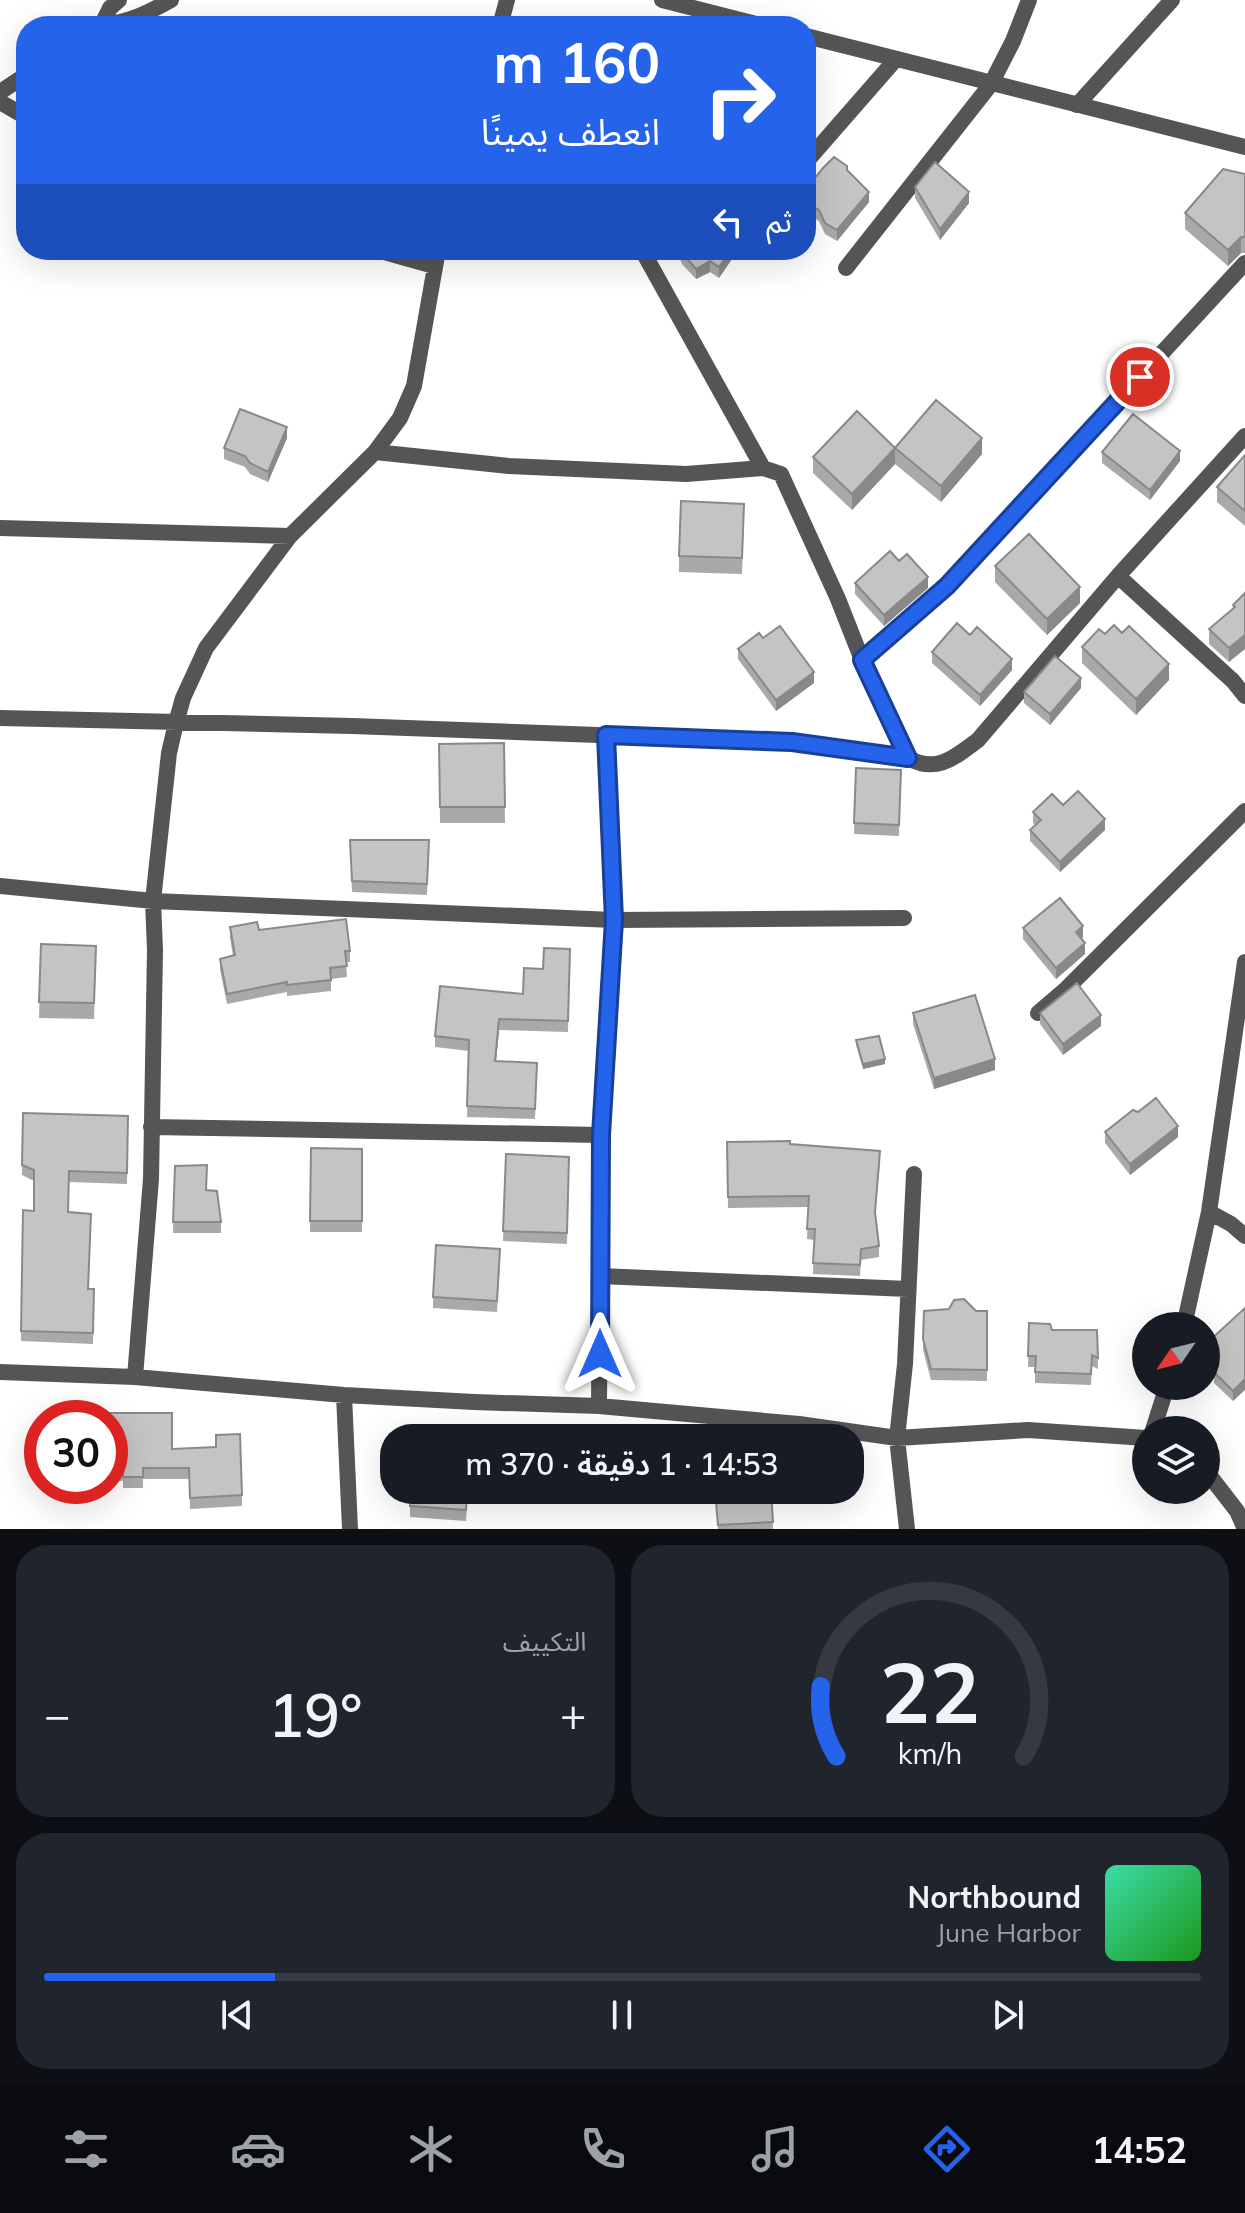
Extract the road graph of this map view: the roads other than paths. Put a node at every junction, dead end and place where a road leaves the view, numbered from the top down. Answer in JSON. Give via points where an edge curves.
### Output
{"nodes":[{"id":1,"x":119,"y":0,"type":"edge"},
{"id":2,"x":171,"y":0,"type":"edge"},
{"id":3,"x":662,"y":0,"type":"edge"},
{"id":4,"x":1029,"y":0,"type":"edge"},
{"id":5,"x":1172,"y":0,"type":"edge"},
{"id":6,"x":106,"y":16,"type":"edge"},
{"id":7,"x":140,"y":16,"type":"edge"},
{"id":8,"x":725,"y":16,"type":"edge"},
{"id":9,"x":816,"y":39,"type":"edge"},
{"id":10,"x":896,"y":59,"type":"junction"},
{"id":11,"x":991,"y":84,"type":"junction"},
{"id":12,"x":1077,"y":105,"type":"junction"},
{"id":13,"x":1245,"y":147,"type":"edge"},
{"id":14,"x":816,"y":151,"type":"edge"},
{"id":15,"x":436,"y":260,"type":"edge"},
{"id":16,"x":648,"y":260,"type":"edge"},
{"id":17,"x":1245,"y":263,"type":"edge"},
{"id":18,"x":846,"y":268,"type":"dead end"},
{"id":19,"x":1245,"y":436,"type":"edge"},
{"id":20,"x":375,"y":452,"type":"junction"},
{"id":21,"x":763,"y":468,"type":"junction"},
{"id":22,"x":0,"y":528,"type":"edge"},
{"id":23,"x":290,"y":536,"type":"junction"},
{"id":24,"x":1118,"y":576,"type":"junction"},
{"id":25,"x":862,"y":660,"type":"junction"},
{"id":26,"x":1245,"y":696,"type":"edge"},
{"id":27,"x":0,"y":718,"type":"edge"},
{"id":28,"x":176,"y":723,"type":"junction"},
{"id":29,"x":606,"y":735,"type":"junction"},
{"id":30,"x":908,"y":758,"type":"junction"},
{"id":31,"x":1245,"y":811,"type":"edge"},
{"id":32,"x":0,"y":886,"type":"edge"},
{"id":33,"x":153,"y":901,"type":"junction"},
{"id":34,"x":904,"y":918,"type":"dead end"},
{"id":35,"x":614,"y":920,"type":"junction"},
{"id":36,"x":1245,"y":962,"type":"edge"},
{"id":37,"x":1038,"y":1013,"type":"edge"},
{"id":38,"x":151,"y":1127,"type":"junction"},
{"id":39,"x":601,"y":1135,"type":"junction"},
{"id":40,"x":914,"y":1174,"type":"dead end"},
{"id":41,"x":1209,"y":1212,"type":"junction"},
{"id":42,"x":1245,"y":1236,"type":"edge"},
{"id":43,"x":600,"y":1276,"type":"junction"},
{"id":44,"x":908,"y":1289,"type":"junction"},
{"id":45,"x":1187,"y":1312,"type":"edge"},
{"id":46,"x":0,"y":1372,"type":"edge"},
{"id":47,"x":135,"y":1377,"type":"junction"},
{"id":48,"x":344,"y":1395,"type":"junction"},
{"id":49,"x":599,"y":1406,"type":"junction"},
{"id":50,"x":1132,"y":1437,"type":"edge"},
{"id":51,"x":897,"y":1438,"type":"junction"},
{"id":52,"x":1220,"y":1489,"type":"edge"},
{"id":53,"x":350,"y":1529,"type":"edge"},
{"id":54,"x":907,"y":1529,"type":"edge"},
{"id":55,"x":1245,"y":1529,"type":"edge"}],
"edges":[{"from":1,"to":6,"type":"street"},
{"from":2,"to":7,"type":"street"},
{"from":3,"to":8,"type":"street"},
{"from":4,"to":11,"type":"street"},
{"from":5,"to":12,"type":"street"},
{"from":9,"to":10,"type":"street"},
{"from":10,"to":11,"type":"street"},
{"from":10,"to":14,"type":"street"},
{"from":11,"to":12,"type":"street"},
{"from":11,"to":18,"type":"street"},
{"from":12,"to":13,"type":"street"},
{"from":15,"to":20,"type":"street","via":[[414,386],[400,418]]},
{"from":16,"to":21,"type":"street"},
{"from":17,"to":25,"type":"street","via":[[947,586]]},
{"from":19,"to":24,"type":"street"},
{"from":20,"to":21,"type":"street","via":[[509,466],[686,474]]},
{"from":20,"to":23,"type":"street"},
{"from":21,"to":25,"type":"street","via":[[781,474],[788,486]]},
{"from":22,"to":23,"type":"street"},
{"from":23,"to":28,"type":"street","via":[[206,648]]},
{"from":24,"to":26,"type":"street"},
{"from":24,"to":30,"type":"street","via":[[978,740],[936,765]]},
{"from":25,"to":30,"type":"street"},
{"from":27,"to":28,"type":"street"},
{"from":28,"to":29,"type":"street"},
{"from":28,"to":33,"type":"street"},
{"from":29,"to":30,"type":"street","via":[[792,742]]},
{"from":29,"to":35,"type":"street"},
{"from":31,"to":37,"type":"street"},
{"from":32,"to":33,"type":"street"},
{"from":33,"to":35,"type":"street"},
{"from":33,"to":38,"type":"street"},
{"from":34,"to":35,"type":"street"},
{"from":35,"to":39,"type":"street"},
{"from":36,"to":41,"type":"street"},
{"from":38,"to":39,"type":"street"},
{"from":38,"to":47,"type":"street"},
{"from":39,"to":43,"type":"street"},
{"from":40,"to":44,"type":"street"},
{"from":41,"to":42,"type":"street"},
{"from":41,"to":45,"type":"street"},
{"from":43,"to":44,"type":"street"},
{"from":43,"to":49,"type":"street"},
{"from":44,"to":51,"type":"street"},
{"from":46,"to":47,"type":"street"},
{"from":47,"to":48,"type":"street"},
{"from":48,"to":49,"type":"street"},
{"from":48,"to":53,"type":"street"},
{"from":49,"to":51,"type":"street"},
{"from":50,"to":51,"type":"street","via":[[1028,1430]]},
{"from":51,"to":54,"type":"street"},
{"from":52,"to":55,"type":"street"}]}
